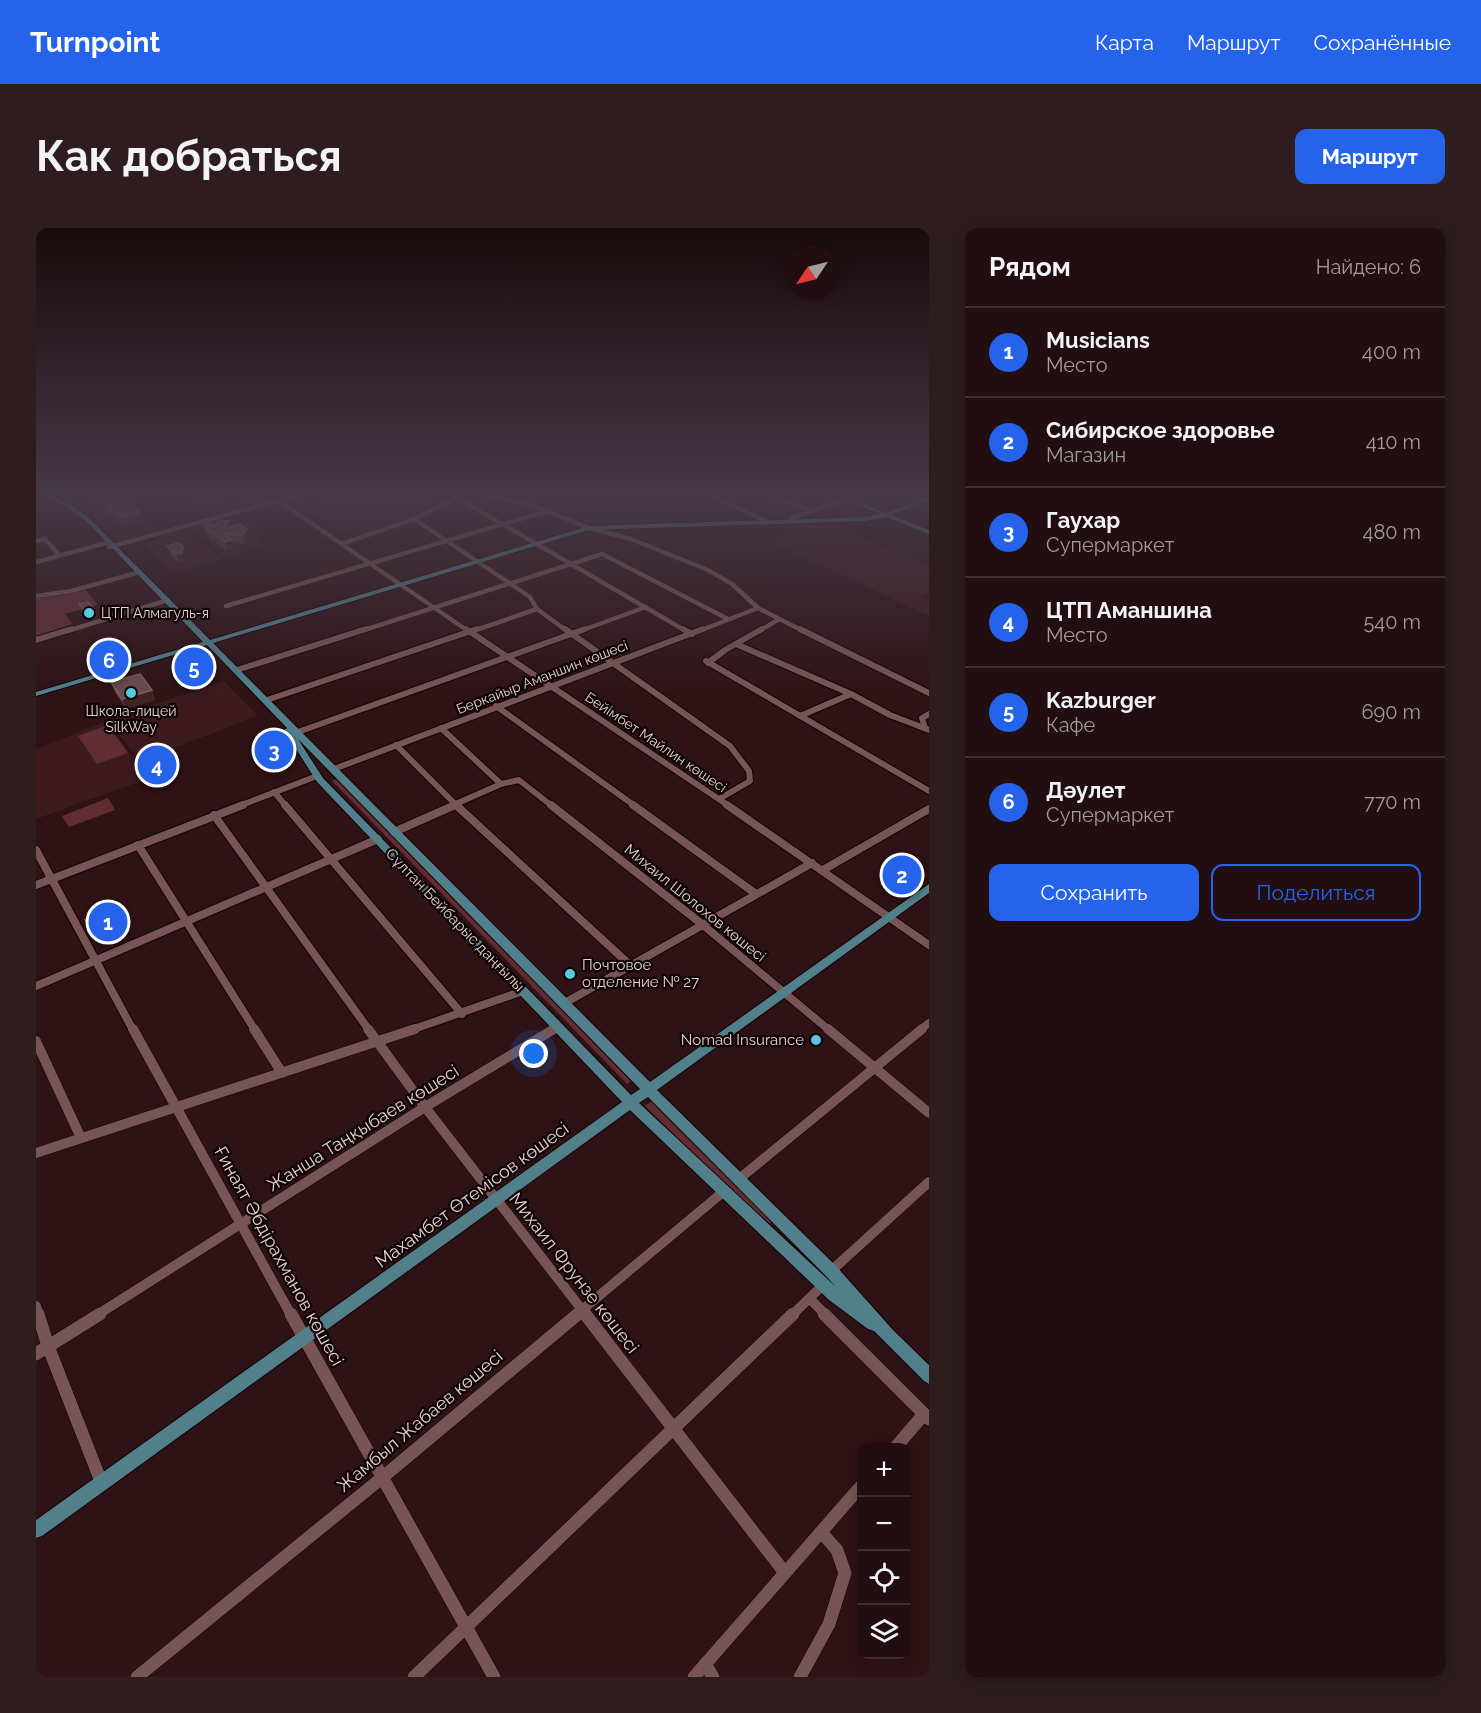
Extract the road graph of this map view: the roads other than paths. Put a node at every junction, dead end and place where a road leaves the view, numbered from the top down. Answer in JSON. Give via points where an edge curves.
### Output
{"nodes":[{"id":1,"x":125,"y":560,"type":"edge"},
{"id":2,"x":363,"y":560,"type":"edge"},
{"id":3,"x":389,"y":560,"type":"edge"},
{"id":4,"x":474,"y":560,"type":"edge"},
{"id":5,"x":486,"y":560,"type":"edge"},
{"id":6,"x":562,"y":560,"type":"edge"},
{"id":7,"x":583,"y":560,"type":"edge"},
{"id":8,"x":613,"y":560,"type":"edge"},
{"id":9,"x":682,"y":560,"type":"edge"},
{"id":10,"x":478,"y":562,"type":"junction"},
{"id":11,"x":569,"y":564,"type":"junction"},
{"id":12,"x":371,"y":565,"type":"junction"},
{"id":13,"x":138,"y":573,"type":"junction"},
{"id":14,"x":510,"y":584,"type":"junction"},
{"id":15,"x":400,"y":586,"type":"junction"},
{"id":16,"x":36,"y":596,"type":"edge"},
{"id":17,"x":166,"y":601,"type":"junction"},
{"id":18,"x":225,"y":606,"type":"dead end"},
{"id":19,"x":646,"y":607,"type":"junction"},
{"id":20,"x":758,"y":608,"type":"junction"},
{"id":21,"x":433,"y":609,"type":"junction"},
{"id":22,"x":537,"y":609,"type":"junction"},
{"id":23,"x":729,"y":620,"type":"junction"},
{"id":24,"x":778,"y":620,"type":"junction"},
{"id":25,"x":469,"y":632,"type":"junction"},
{"id":26,"x":571,"y":632,"type":"junction"},
{"id":27,"x":692,"y":634,"type":"junction"},
{"id":28,"x":226,"y":638,"type":"junction"},
{"id":29,"x":36,"y":640,"type":"edge"},
{"id":30,"x":207,"y":644,"type":"junction"},
{"id":31,"x":736,"y":644,"type":"junction"},
{"id":32,"x":506,"y":657,"type":"junction"},
{"id":33,"x":613,"y":662,"type":"junction"},
{"id":34,"x":237,"y":670,"type":"junction"},
{"id":35,"x":552,"y":686,"type":"junction"},
{"id":36,"x":929,"y":693,"type":"edge"},
{"id":37,"x":36,"y":694,"type":"edge"},
{"id":38,"x":851,"y":694,"type":"junction"},
{"id":39,"x":267,"y":700,"type":"junction"},
{"id":40,"x":496,"y":706,"type":"junction"},
{"id":41,"x":929,"y":714,"type":"edge"},
{"id":42,"x":800,"y":716,"type":"junction"},
{"id":43,"x":441,"y":728,"type":"junction"},
{"id":44,"x":927,"y":729,"type":"edge"},
{"id":45,"x":298,"y":732,"type":"junction"},
{"id":46,"x":396,"y":745,"type":"junction"},
{"id":47,"x":324,"y":761,"type":"junction"},
{"id":48,"x":334,"y":769,"type":"junction"},
{"id":49,"x":314,"y":771,"type":"junction"},
{"id":50,"x":501,"y":784,"type":"junction"},
{"id":51,"x":929,"y":791,"type":"edge"},
{"id":52,"x":274,"y":792,"type":"junction"},
{"id":53,"x":719,"y":799,"type":"junction"},
{"id":54,"x":456,"y":805,"type":"junction"},
{"id":55,"x":929,"y":809,"type":"edge"},
{"id":56,"x":214,"y":815,"type":"junction"},
{"id":57,"x":394,"y":832,"type":"junction"},
{"id":58,"x":378,"y":839,"type":"junction"},
{"id":59,"x":138,"y":845,"type":"junction"},
{"id":60,"x":36,"y":850,"type":"edge"},
{"id":61,"x":331,"y":860,"type":"junction"},
{"id":62,"x":812,"y":863,"type":"junction"},
{"id":63,"x":823,"y":870,"type":"junction"},
{"id":64,"x":53,"y":878,"type":"junction"},
{"id":65,"x":36,"y":885,"type":"edge"},
{"id":66,"x":267,"y":888,"type":"junction"},
{"id":67,"x":929,"y":888,"type":"edge"},
{"id":68,"x":756,"y":894,"type":"junction"},
{"id":69,"x":889,"y":917,"type":"junction"},
{"id":70,"x":187,"y":923,"type":"junction"},
{"id":71,"x":703,"y":925,"type":"junction"},
{"id":72,"x":929,"y":945,"type":"edge"},
{"id":73,"x":95,"y":961,"type":"junction"},
{"id":74,"x":630,"y":965,"type":"junction"},
{"id":75,"x":36,"y":986,"type":"edge"},
{"id":76,"x":523,"y":991,"type":"junction"},
{"id":77,"x":783,"y":992,"type":"junction"},
{"id":78,"x":563,"y":1004,"type":"junction"},
{"id":79,"x":462,"y":1014,"type":"junction"},
{"id":80,"x":929,"y":1023,"type":"edge"},
{"id":81,"x":557,"y":1027,"type":"junction"},
{"id":82,"x":36,"y":1041,"type":"edge"},
{"id":83,"x":377,"y":1042,"type":"junction"},
{"id":84,"x":873,"y":1068,"type":"junction"},
{"id":85,"x":282,"y":1073,"type":"junction"},
{"id":86,"x":648,"y":1090,"type":"junction"},
{"id":87,"x":630,"y":1102,"type":"junction"},
{"id":88,"x":175,"y":1107,"type":"junction"},
{"id":89,"x":425,"y":1107,"type":"junction"},
{"id":90,"x":929,"y":1113,"type":"edge"},
{"id":91,"x":81,"y":1138,"type":"junction"},
{"id":92,"x":36,"y":1153,"type":"edge"},
{"id":93,"x":739,"y":1179,"type":"junction"},
{"id":94,"x":929,"y":1182,"type":"edge"},
{"id":95,"x":723,"y":1191,"type":"junction"},
{"id":96,"x":496,"y":1200,"type":"junction"},
{"id":97,"x":241,"y":1225,"type":"junction"},
{"id":98,"x":831,"y":1270,"type":"junction"},
{"id":99,"x":824,"y":1285,"type":"junction"},
{"id":100,"x":810,"y":1299,"type":"junction"},
{"id":101,"x":36,"y":1306,"type":"edge"},
{"id":102,"x":581,"y":1310,"type":"junction"},
{"id":103,"x":888,"y":1335,"type":"junction"},
{"id":104,"x":305,"y":1339,"type":"junction"},
{"id":105,"x":48,"y":1346,"type":"junction"},
{"id":106,"x":36,"y":1354,"type":"edge"},
{"id":107,"x":929,"y":1376,"type":"edge"},
{"id":108,"x":926,"y":1417,"type":"edge"},
{"id":109,"x":674,"y":1429,"type":"junction"},
{"id":110,"x":900,"y":1443,"type":"edge"},
{"id":111,"x":382,"y":1477,"type":"junction"},
{"id":112,"x":102,"y":1484,"type":"junction"},
{"id":113,"x":857,"y":1490,"type":"edge"},
{"id":114,"x":36,"y":1530,"type":"edge"},
{"id":115,"x":821,"y":1532,"type":"junction"},
{"id":116,"x":785,"y":1573,"type":"junction"},
{"id":117,"x":467,"y":1628,"type":"junction"},
{"id":118,"x":705,"y":1664,"type":"junction"},
{"id":119,"x":137,"y":1677,"type":"edge"},
{"id":120,"x":414,"y":1677,"type":"edge"},
{"id":121,"x":494,"y":1677,"type":"edge"},
{"id":122,"x":694,"y":1677,"type":"edge"},
{"id":123,"x":713,"y":1677,"type":"edge"},
{"id":124,"x":800,"y":1677,"type":"edge"}],
"edges":[{"from":1,"to":13,"type":"main road","name":"Сұлтан Бейбарыс даңғылы"},
{"from":2,"to":12,"type":"street","name":"Бейімбет Майлин көшесі"},
{"from":3,"to":12,"type":"street"},
{"from":4,"to":10,"type":"street"},
{"from":5,"to":10,"type":"main road"},
{"from":6,"to":11,"type":"street"},
{"from":7,"to":11,"type":"street"},
{"from":8,"to":23,"type":"street"},
{"from":9,"to":20,"type":"street","via":[[732,584]]},
{"from":10,"to":14,"type":"street"},
{"from":10,"to":15,"type":"main road"},
{"from":11,"to":14,"type":"street"},
{"from":11,"to":19,"type":"street"},
{"from":12,"to":15,"type":"street","name":"Бейімбет Майлин көшесі"},
{"from":12,"to":18,"type":"street"},
{"from":13,"to":16,"type":"street"},
{"from":13,"to":17,"type":"main road","name":"Сұлтан Бейбарыс даңғылы"},
{"from":14,"to":21,"type":"street"},
{"from":14,"to":22,"type":"street","via":[[530,597]]},
{"from":15,"to":21,"type":"street","name":"Бейімбет Майлин көшесі"},
{"from":15,"to":28,"type":"main road"},
{"from":17,"to":29,"type":"street"},
{"from":17,"to":30,"type":"main road","name":"Сұлтан Бейбарыс даңғылы"},
{"from":19,"to":26,"type":"street"},
{"from":19,"to":27,"type":"street"},
{"from":20,"to":23,"type":"street","name":"Беркайыр Аманшин көшесі"},
{"from":20,"to":24,"type":"street"},
{"from":21,"to":25,"type":"street","name":"Бейімбет Майлин көшесі"},
{"from":21,"to":34,"type":"street"},
{"from":22,"to":25,"type":"street"},
{"from":22,"to":26,"type":"street"},
{"from":23,"to":27,"type":"street","name":"Беркайыр Аманшин көшесі"},
{"from":24,"to":31,"type":"street"},
{"from":24,"to":36,"type":"street"},
{"from":25,"to":32,"type":"street","name":"Бейімбет Майлин көшесі"},
{"from":25,"to":39,"type":"street"},
{"from":26,"to":32,"type":"street"},
{"from":26,"to":33,"type":"street"},
{"from":27,"to":33,"type":"street","name":"Беркайыр Аманшин көшесі"},
{"from":28,"to":30,"type":"main road"},
{"from":28,"to":30,"type":"main road"},
{"from":30,"to":34,"type":"main road","name":"Сұлтан Бейбарыс даңғылы"},
{"from":30,"to":37,"type":"main road"},
{"from":30,"to":49,"type":"main road","name":"Сұлтан Бейбарыс даңғылы","via":[[292,734]]},
{"from":31,"to":38,"type":"street"},
{"from":31,"to":42,"type":"street","via":[[707,662]]},
{"from":32,"to":35,"type":"street","name":"Бейімбет Майлин көшесі"},
{"from":32,"to":45,"type":"street"},
{"from":33,"to":35,"type":"street","name":"Беркайыр Аманшин көшесі"},
{"from":33,"to":53,"type":"street","via":[[730,746],[749,771],[750,781]]},
{"from":34,"to":39,"type":"main road","name":"Сұлтан Бейбарыс даңғылы"},
{"from":35,"to":40,"type":"street","name":"Беркайыр Аманшин көшесі"},
{"from":35,"to":53,"type":"street","name":"Бейімбет Майлин көшесі"},
{"from":38,"to":42,"type":"street"},
{"from":38,"to":44,"type":"street"},
{"from":39,"to":45,"type":"main road","name":"Сұлтан Бейбарыс даңғылы"},
{"from":40,"to":43,"type":"street","name":"Беркайыр Аманшин көшесі"},
{"from":40,"to":68,"type":"street"},
{"from":41,"to":44,"type":"street","via":[[922,718]]},
{"from":42,"to":51,"type":"street"},
{"from":43,"to":46,"type":"street","name":"Беркайыр Аманшин көшесі"},
{"from":43,"to":50,"type":"street"},
{"from":45,"to":47,"type":"main road","name":"Сұлтан Бейбарыс даңғылы"},
{"from":46,"to":48,"type":"street","name":"Беркайыр Аманшин көшесі"},
{"from":46,"to":54,"type":"street"},
{"from":47,"to":48,"type":"main road","name":"Сұлтан Бейбарыс даңғылы"},
{"from":47,"to":49,"type":"main road"},
{"from":48,"to":57,"type":"main road","name":"Сұлтан Бейбарыс даңғылы"},
{"from":49,"to":52,"type":"street"},
{"from":49,"to":58,"type":"main road","name":"Сұлтан Бейбарыс даңғылы"},
{"from":50,"to":54,"type":"street"},
{"from":50,"to":71,"type":"street","name":"Михаил Шолохов көшесі","via":[[519,780]]},
{"from":52,"to":56,"type":"street"},
{"from":52,"to":61,"type":"street"},
{"from":53,"to":62,"type":"street","name":"Бейімбет Майлин көшесі"},
{"from":54,"to":57,"type":"street"},
{"from":54,"to":74,"type":"street"},
{"from":55,"to":63,"type":"street"},
{"from":56,"to":59,"type":"street"},
{"from":56,"to":66,"type":"street","name":"Михаил Фрунзе көшесі"},
{"from":57,"to":78,"type":"main road","name":"Сұлтан Бейбарыс даңғылы"},
{"from":58,"to":61,"type":"street"},
{"from":58,"to":76,"type":"main road","name":"Сұлтан Бейбарыс даңғылы"},
{"from":59,"to":64,"type":"street"},
{"from":59,"to":70,"type":"street"},
{"from":60,"to":64,"type":"street","name":"Ғинаят Әбдірахманов көшесі"},
{"from":61,"to":66,"type":"street"},
{"from":61,"to":79,"type":"street"},
{"from":62,"to":63,"type":"street","name":"Бейімбет Майлин көшесі"},
{"from":62,"to":68,"type":"street"},
{"from":63,"to":69,"type":"street","name":"Бейімбет Майлин көшесі"},
{"from":64,"to":65,"type":"street"},
{"from":64,"to":73,"type":"street","name":"Ғинаят Әбдірахманов көшесі"},
{"from":66,"to":70,"type":"street"},
{"from":66,"to":83,"type":"street","name":"Михаил Фрунзе көшесі"},
{"from":67,"to":69,"type":"main road","name":"Махамбет Өтемісов көшесі"},
{"from":68,"to":71,"type":"street"},
{"from":69,"to":72,"type":"street","name":"Бейімбет Майлин көшесі"},
{"from":69,"to":77,"type":"main road","name":"Махамбет Өтемісов көшесі"},
{"from":70,"to":73,"type":"street"},
{"from":70,"to":85,"type":"street"},
{"from":71,"to":74,"type":"street"},
{"from":71,"to":77,"type":"street","name":"Михаил Шолохов көшесі"},
{"from":73,"to":75,"type":"street"},
{"from":73,"to":88,"type":"street","name":"Ғинаят Әбдірахманов көшесі"},
{"from":74,"to":78,"type":"street"},
{"from":76,"to":79,"type":"street"},
{"from":76,"to":81,"type":"main road","name":"Сұлтан Бейбарыс даңғылы"},
{"from":77,"to":84,"type":"street","name":"Михаил Шолохов көшесі"},
{"from":77,"to":86,"type":"main road","name":"Махамбет Өтемісов көшесі"},
{"from":78,"to":86,"type":"main road","name":"Сұлтан Бейбарыс даңғылы"},
{"from":79,"to":83,"type":"street"},
{"from":80,"to":84,"type":"street"},
{"from":81,"to":87,"type":"main road","name":"Сұлтан Бейбарыс даңғылы"},
{"from":81,"to":89,"type":"street","name":"Жанша Таңқыбаев көшесі"},
{"from":82,"to":91,"type":"street"},
{"from":83,"to":85,"type":"street"},
{"from":83,"to":89,"type":"street","name":"Михаил Фрунзе көшесі"},
{"from":84,"to":90,"type":"street","name":"Михаил Шолохов көшесі"},
{"from":84,"to":93,"type":"street"},
{"from":85,"to":88,"type":"street"},
{"from":86,"to":87,"type":"main road","name":"Махамбет Өтемісов көшесі"},
{"from":86,"to":93,"type":"main road","name":"Сұлтан Бейбарыс даңғылы"},
{"from":87,"to":95,"type":"main road","name":"Сұлтан Бейбарыс даңғылы"},
{"from":87,"to":96,"type":"main road","name":"Махамбет Өтемісов көшесі"},
{"from":88,"to":91,"type":"street"},
{"from":88,"to":97,"type":"street","name":"Ғинаят Әбдірахманов көшесі"},
{"from":89,"to":96,"type":"street","name":"Михаил Фрунзе көшесі"},
{"from":89,"to":97,"type":"street","name":"Жанша Таңқыбаев көшесі"},
{"from":91,"to":92,"type":"street"},
{"from":93,"to":98,"type":"main road","name":"Сұлтан Бейбарыс даңғылы"},
{"from":94,"to":98,"type":"street"},
{"from":95,"to":99,"type":"main road","name":"Сұлтан Бейбарыс даңғылы"},
{"from":95,"to":102,"type":"street","name":"Жамбыл Жабаев көшесі"},
{"from":96,"to":102,"type":"street","name":"Михаил Фрунзе көшесі"},
{"from":96,"to":104,"type":"main road","name":"Махамбет Өтемісов көшесі"},
{"from":97,"to":104,"type":"street","name":"Ғинаят Әбдірахманов көшесі"},
{"from":97,"to":105,"type":"street","name":"Жанша Таңқыбаев көшесі"},
{"from":98,"to":103,"type":"main road","name":"Сұлтан Бейбарыс даңғылы"},
{"from":99,"to":100,"type":"street"},
{"from":99,"to":103,"type":"main road","name":"Сұлтан Бейбарыс даңғылы"},
{"from":100,"to":108,"type":"street"},
{"from":100,"to":109,"type":"street"},
{"from":101,"to":105,"type":"street"},
{"from":102,"to":109,"type":"street","name":"Михаил Фрунзе көшесі"},
{"from":102,"to":111,"type":"street","name":"Жамбыл Жабаев көшесі"},
{"from":103,"to":107,"type":"main road","name":"Сұлтан Бейбарыс даңғылы"},
{"from":104,"to":111,"type":"street","name":"Ғинаят Әбдірахманов көшесі"},
{"from":104,"to":112,"type":"main road","name":"Махамбет Өтемісов көшесі"},
{"from":105,"to":106,"type":"street","name":"Жанша Таңқыбаев көшесі"},
{"from":105,"to":112,"type":"street"},
{"from":108,"to":110,"type":"street"},
{"from":109,"to":116,"type":"street","name":"Михаил Фрунзе көшесі"},
{"from":109,"to":117,"type":"street"},
{"from":111,"to":117,"type":"street","name":"Ғинаят Әбдірахманов көшесі"},
{"from":111,"to":119,"type":"street","name":"Жамбыл Жабаев көшесі"},
{"from":112,"to":114,"type":"main road","name":"Махамбет Өтемісов көшесі"},
{"from":113,"to":115,"type":"street"},
{"from":115,"to":116,"type":"street"},
{"from":115,"to":124,"type":"street","via":[[837,1550],[845,1573],[829,1624]]},
{"from":116,"to":118,"type":"street"},
{"from":117,"to":120,"type":"street"},
{"from":117,"to":121,"type":"street","name":"Ғинаят Әбдірахманов көшесі"},
{"from":118,"to":122,"type":"street"},
{"from":118,"to":123,"type":"street"}]}
